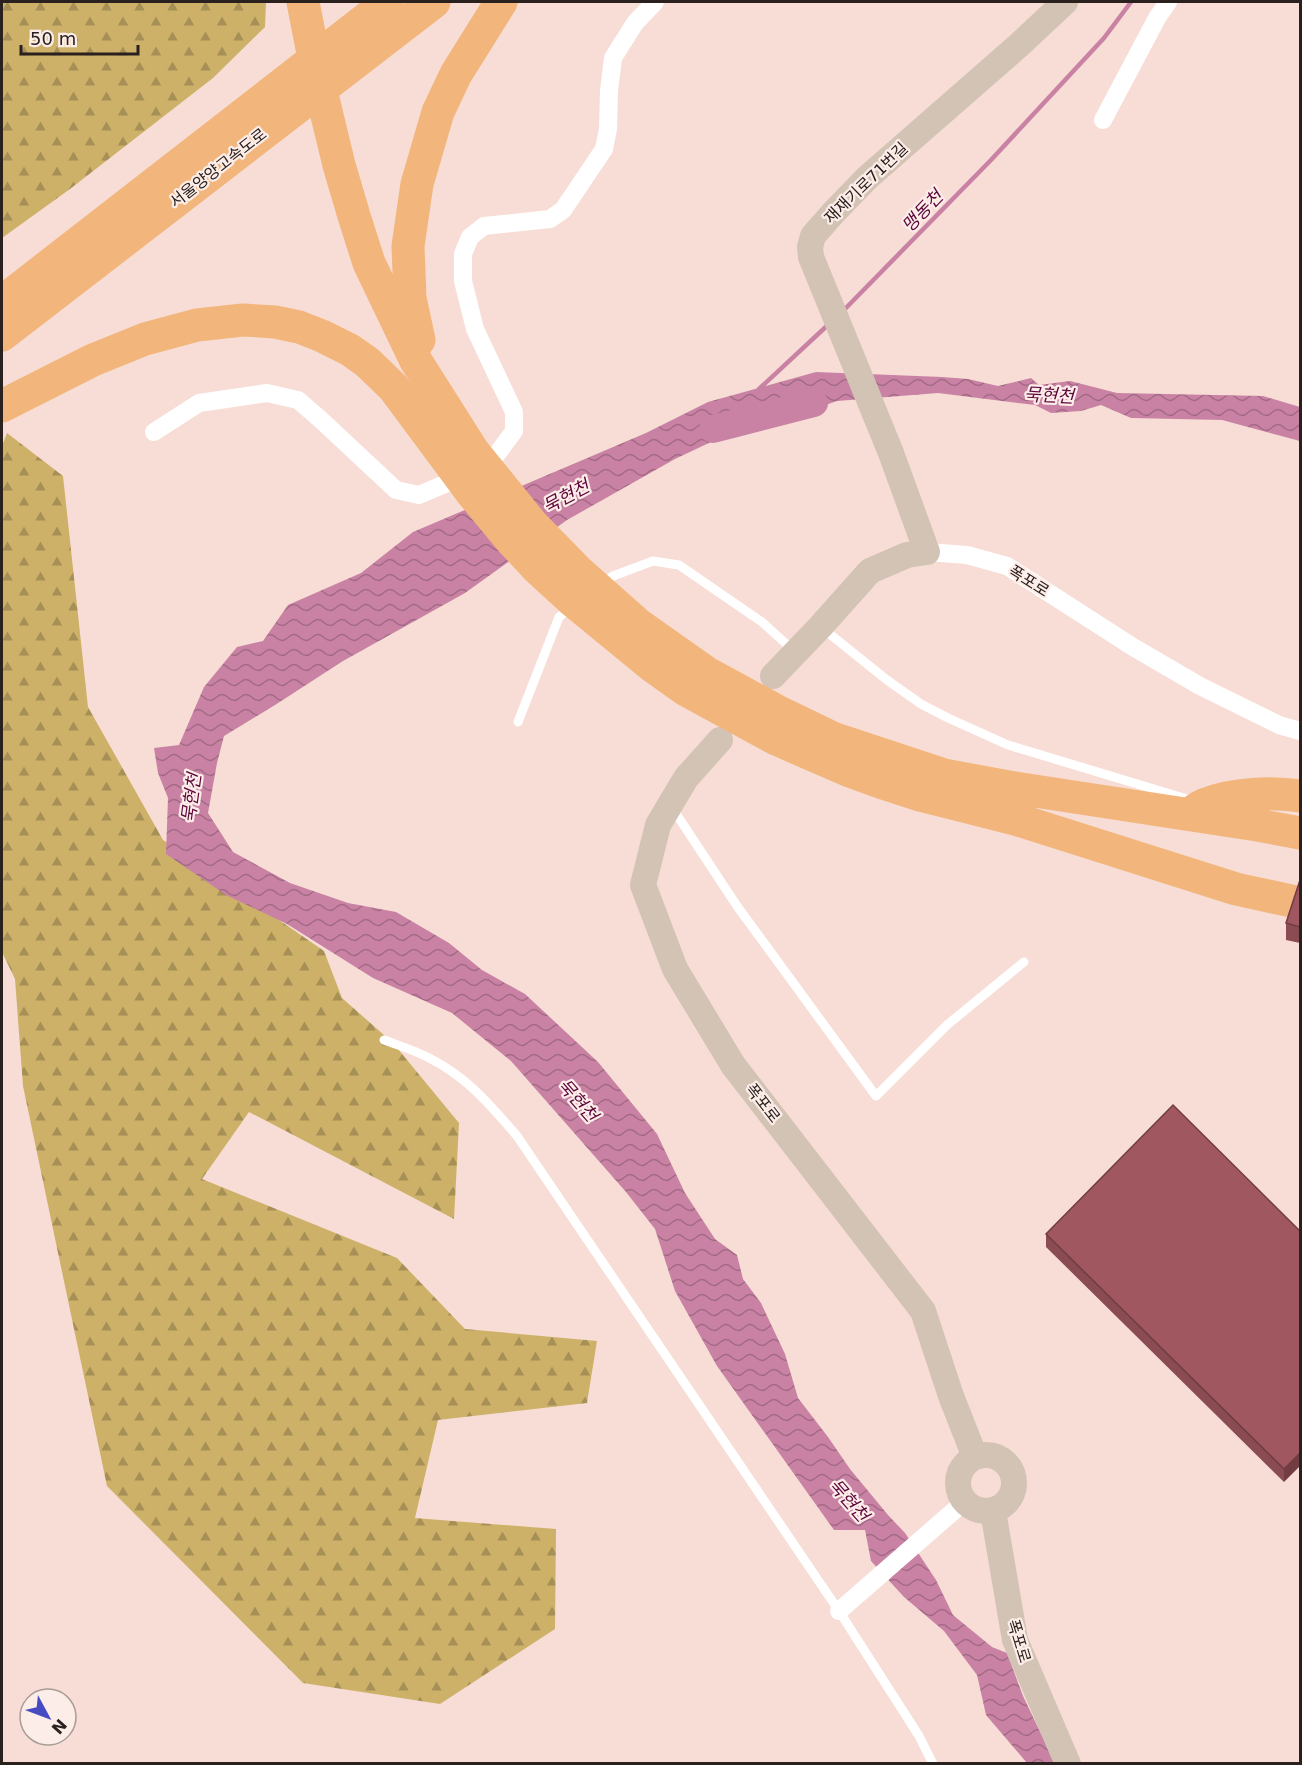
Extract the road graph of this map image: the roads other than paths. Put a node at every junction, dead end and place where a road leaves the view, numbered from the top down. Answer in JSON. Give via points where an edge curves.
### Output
{"nodes":[{"id":1,"x":286,"y":2,"type":"edge"},
{"id":2,"x":303,"y":2,"type":"edge"},
{"id":3,"x":388,"y":2,"type":"edge"},
{"id":4,"x":434,"y":2,"type":"edge"},
{"id":5,"x":501,"y":2,"type":"edge"},
{"id":6,"x":655,"y":2,"type":"edge"},
{"id":7,"x":1065,"y":2,"type":"edge"},
{"id":8,"x":1168,"y":2,"type":"edge"},
{"id":9,"x":338,"y":57,"type":"junction"},
{"id":10,"x":278,"y":104,"type":"junction"},
{"id":11,"x":1103,"y":120,"type":"dead end"},
{"id":12,"x":2,"y":302,"type":"edge"},
{"id":13,"x":2,"y":335,"type":"edge"},
{"id":14,"x":440,"y":398,"type":"junction"},
{"id":15,"x":2,"y":406,"type":"edge"},
{"id":16,"x":154,"y":432,"type":"dead end"},
{"id":17,"x":455,"y":447,"type":"junction"},
{"id":18,"x":927,"y":552,"type":"junction"},
{"id":19,"x":820,"y":627,"type":"junction"},
{"id":20,"x":632,"y":633,"type":"junction"},
{"id":21,"x":795,"y":653,"type":"junction"},
{"id":22,"x":773,"y":676,"type":"dead end"},
{"id":23,"x":519,"y":722,"type":"dead end"},
{"id":24,"x":1300,"y":731,"type":"edge"},
{"id":25,"x":720,"y":740,"type":"dead end"},
{"id":26,"x":1300,"y":796,"type":"edge"},
{"id":27,"x":670,"y":804,"type":"junction"},
{"id":28,"x":1196,"y":809,"type":"junction"},
{"id":29,"x":1300,"y":833,"type":"edge"},
{"id":30,"x":1300,"y":903,"type":"edge"},
{"id":31,"x":1024,"y":962,"type":"dead end"},
{"id":32,"x":384,"y":1040,"type":"dead end"},
{"id":33,"x":975,"y":1457,"type":"junction"},
{"id":34,"x":964,"y":1502,"type":"junction"},
{"id":35,"x":993,"y":1511,"type":"junction"},
{"id":36,"x":839,"y":1611,"type":"junction"},
{"id":37,"x":933,"y":1764,"type":"edge"},
{"id":38,"x":1068,"y":1764,"type":"edge"}],
"edges":[{"from":1,"to":17,"type":"highway","via":[[291,56],[325,188],[406,384]]},
{"from":2,"to":14,"type":"highway","via":[[339,165],[369,263],[416,361]]},
{"from":3,"to":9,"type":"highway","name":"서울양양고속도로"},
{"from":4,"to":9,"type":"highway","name":"서울양양고속도로"},
{"from":5,"to":14,"type":"highway","via":[[456,74],[438,112],[411,217],[410,298],[419,341]]},
{"from":6,"to":16,"type":"street","via":[[635,23],[613,58],[609,129],[604,149],[562,210],[550,219],[484,226],[470,237],[463,254],[463,281],[475,330],[514,412],[514,431],[498,454],[419,495],[396,490],[298,400],[267,393],[199,404]]},
{"from":7,"to":18,"type":"main road","name":"재재기로71번길","via":[[867,178],[832,213],[813,236],[810,247],[818,278],[891,453]]},
{"from":8,"to":11,"type":"street"},
{"from":9,"to":10,"type":"highway","name":"서울양양고속도로"},
{"from":10,"to":12,"type":"highway","name":"서울양양고속도로"},
{"from":10,"to":13,"type":"highway","name":"서울양양고속도로"},
{"from":14,"to":17,"type":"highway"},
{"from":15,"to":17,"type":"highway","via":[[93,360],[145,339],[228,320],[275,322],[299,327],[350,350]]},
{"from":17,"to":20,"type":"highway","via":[[471,492],[537,568],[573,601]]},
{"from":18,"to":19,"type":"main road","name":"폭포로","via":[[907,555],[870,571]]},
{"from":18,"to":24,"type":"street","name":"폭포로","via":[[967,555],[1006,566],[1200,686]]},
{"from":19,"to":21,"type":"main road","name":"폭포로"},
{"from":19,"to":28,"type":"lane","via":[[886,680],[948,718],[1008,745]]},
{"from":20,"to":28,"type":"highway","via":[[835,739],[944,775],[1009,788]]},
{"from":20,"to":30,"type":"highway","via":[[651,665],[686,690],[847,770],[1236,889]]},
{"from":21,"to":22,"type":"main road","name":"폭포로"},
{"from":21,"to":23,"type":"lane","via":[[762,621],[679,565],[653,561],[613,576],[558,617]]},
{"from":25,"to":27,"type":"main road","name":"폭포로","via":[[686,778]]},
{"from":26,"to":28,"type":"highway","via":[[1239,796]]},
{"from":27,"to":31,"type":"lane","via":[[737,906],[876,1096],[947,1025]]},
{"from":27,"to":33,"type":"main road","name":"폭포로","via":[[658,825],[643,885],[675,969],[733,1065],[923,1311]]},
{"from":28,"to":29,"type":"highway"},
{"from":32,"to":36,"type":"lane","via":[[431,1058],[457,1074],[481,1094],[517,1136]]},
{"from":33,"to":34,"type":"main road","via":[[960,1470],[957,1482]]},
{"from":33,"to":35,"type":"main road","via":[[999,1458],[1012,1473],[1011,1497]]},
{"from":34,"to":35,"type":"main road","via":[[984,1512]]},
{"from":34,"to":36,"type":"street"},
{"from":35,"to":38,"type":"main road","name":"폭포로","via":[[1015,1640]]},
{"from":36,"to":37,"type":"lane"}]}
